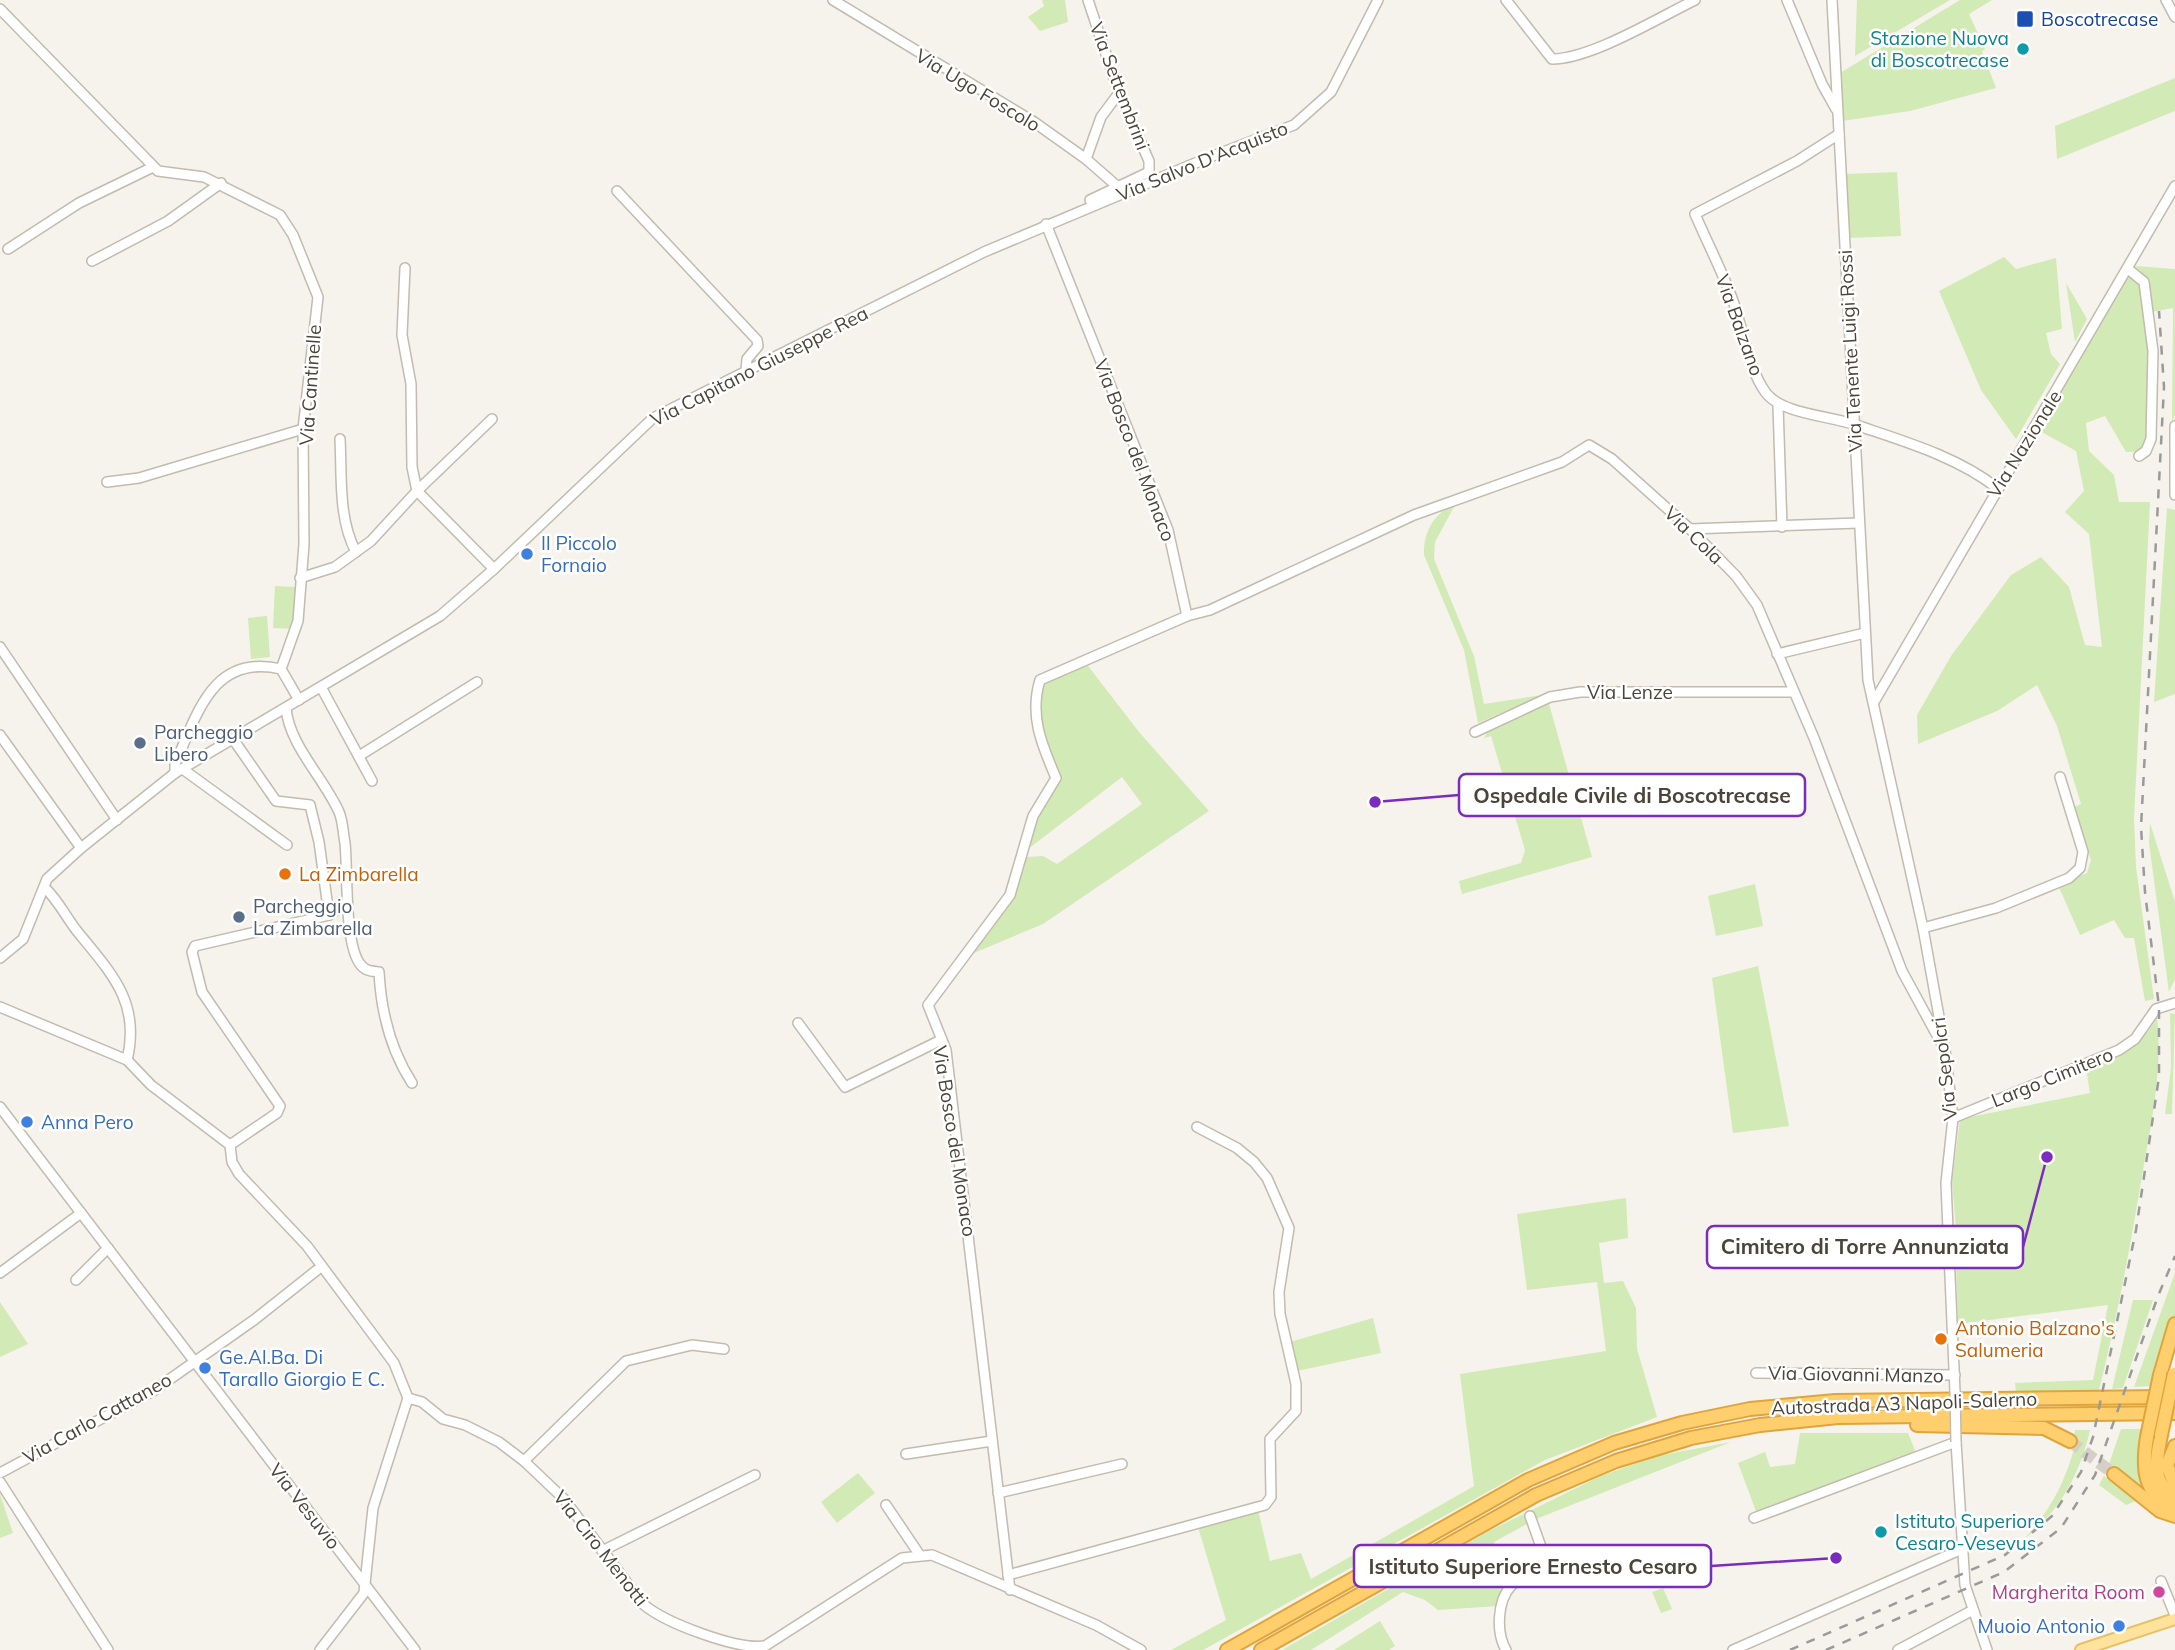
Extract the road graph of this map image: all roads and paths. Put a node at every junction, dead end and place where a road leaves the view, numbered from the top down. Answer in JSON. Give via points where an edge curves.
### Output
{"nodes":[{"id":1,"x":833,"y":0,"type":"edge"},
{"id":2,"x":1088,"y":0,"type":"edge"},
{"id":3,"x":1378,"y":0,"type":"edge"},
{"id":4,"x":1506,"y":0,"type":"edge"},
{"id":5,"x":1695,"y":0,"type":"edge"},
{"id":6,"x":1787,"y":0,"type":"edge"},
{"id":7,"x":1832,"y":0,"type":"edge"},
{"id":8,"x":2166,"y":0,"type":"edge"},
{"id":9,"x":0,"y":9,"type":"edge"},
{"id":10,"x":2175,"y":17,"type":"edge"},
{"id":11,"x":1119,"y":93,"type":"junction"},
{"id":12,"x":1838,"y":111,"type":"junction"},
{"id":13,"x":1839,"y":134,"type":"junction"},
{"id":14,"x":1252,"y":141,"type":"junction"},
{"id":15,"x":1086,"y":159,"type":"junction"},
{"id":16,"x":153,"y":167,"type":"junction"},
{"id":17,"x":1149,"y":173,"type":"junction"},
{"id":18,"x":221,"y":183,"type":"junction"},
{"id":19,"x":2175,"y":186,"type":"edge"},
{"id":20,"x":1118,"y":187,"type":"junction"},
{"id":21,"x":617,"y":191,"type":"dead end"},
{"id":22,"x":1046,"y":224,"type":"junction"},
{"id":23,"x":8,"y":248,"type":"dead end"},
{"id":24,"x":92,"y":261,"type":"dead end"},
{"id":25,"x":405,"y":268,"type":"dead end"},
{"id":26,"x":2128,"y":269,"type":"junction"},
{"id":27,"x":746,"y":371,"type":"junction"},
{"id":28,"x":1778,"y":405,"type":"junction"},
{"id":29,"x":492,"y":419,"type":"dead end"},
{"id":30,"x":1854,"y":424,"type":"junction"},
{"id":31,"x":2175,"y":426,"type":"edge"},
{"id":32,"x":303,"y":429,"type":"junction"},
{"id":33,"x":340,"y":439,"type":"dead end"},
{"id":34,"x":2139,"y":456,"type":"dead end"},
{"id":35,"x":107,"y":482,"type":"dead end"},
{"id":36,"x":1997,"y":488,"type":"junction"},
{"id":37,"x":417,"y":491,"type":"junction"},
{"id":38,"x":2175,"y":495,"type":"edge"},
{"id":39,"x":1858,"y":523,"type":"junction"},
{"id":40,"x":1782,"y":527,"type":"junction"},
{"id":41,"x":1690,"y":529,"type":"junction"},
{"id":42,"x":356,"y":552,"type":"junction"},
{"id":43,"x":494,"y":569,"type":"junction"},
{"id":44,"x":300,"y":578,"type":"junction"},
{"id":45,"x":1186,"y":616,"type":"junction"},
{"id":46,"x":1865,"y":633,"type":"junction"},
{"id":47,"x":0,"y":647,"type":"edge"},
{"id":48,"x":1777,"y":654,"type":"junction"},
{"id":49,"x":281,"y":669,"type":"junction"},
{"id":50,"x":477,"y":682,"type":"dead end"},
{"id":51,"x":321,"y":687,"type":"junction"},
{"id":52,"x":1793,"y":692,"type":"junction"},
{"id":53,"x":299,"y":700,"type":"junction"},
{"id":54,"x":1874,"y":702,"type":"junction"},
{"id":55,"x":286,"y":708,"type":"junction"},
{"id":56,"x":1475,"y":732,"type":"dead end"},
{"id":57,"x":0,"y":735,"type":"edge"},
{"id":58,"x":233,"y":738,"type":"junction"},
{"id":59,"x":359,"y":756,"type":"junction"},
{"id":60,"x":180,"y":772,"type":"junction"},
{"id":61,"x":2060,"y":777,"type":"dead end"},
{"id":62,"x":372,"y":781,"type":"dead end"},
{"id":63,"x":117,"y":820,"type":"junction"},
{"id":64,"x":287,"y":845,"type":"dead end"},
{"id":65,"x":81,"y":848,"type":"junction"},
{"id":66,"x":44,"y":888,"type":"junction"},
{"id":67,"x":345,"y":905,"type":"junction"},
{"id":68,"x":329,"y":915,"type":"junction"},
{"id":69,"x":1923,"y":928,"type":"junction"},
{"id":70,"x":0,"y":958,"type":"edge"},
{"id":71,"x":2175,"y":1003,"type":"edge"},
{"id":72,"x":0,"y":1007,"type":"edge"},
{"id":73,"x":798,"y":1023,"type":"dead end"},
{"id":74,"x":941,"y":1040,"type":"junction"},
{"id":75,"x":1945,"y":1049,"type":"junction"},
{"id":76,"x":127,"y":1060,"type":"junction"},
{"id":77,"x":412,"y":1083,"type":"dead end"},
{"id":78,"x":0,"y":1107,"type":"edge"},
{"id":79,"x":1953,"y":1118,"type":"junction"},
{"id":80,"x":1198,"y":1127,"type":"dead end"},
{"id":81,"x":230,"y":1145,"type":"junction"},
{"id":82,"x":81,"y":1213,"type":"junction"},
{"id":83,"x":108,"y":1248,"type":"junction"},
{"id":84,"x":317,"y":1270,"type":"dead end"},
{"id":85,"x":0,"y":1273,"type":"edge"},
{"id":86,"x":76,"y":1280,"type":"dead end"},
{"id":87,"x":2175,"y":1324,"type":"edge"},
{"id":88,"x":724,"y":1349,"type":"dead end"},
{"id":89,"x":194,"y":1362,"type":"junction"},
{"id":90,"x":1756,"y":1373,"type":"dead end"},
{"id":91,"x":2175,"y":1373,"type":"edge"},
{"id":92,"x":1955,"y":1375,"type":"junction"},
{"id":93,"x":2175,"y":1389,"type":"edge"},
{"id":94,"x":2175,"y":1397,"type":"edge"},
{"id":95,"x":408,"y":1398,"type":"junction"},
{"id":96,"x":2117,"y":1398,"type":"junction"},
{"id":97,"x":2175,"y":1413,"type":"edge"},
{"id":98,"x":1864,"y":1417,"type":"junction"},
{"id":99,"x":992,"y":1441,"type":"junction"},
{"id":100,"x":2070,"y":1441,"type":"tunnel mouth"},
{"id":101,"x":1956,"y":1442,"type":"junction"},
{"id":102,"x":2175,"y":1446,"type":"edge"},
{"id":103,"x":906,"y":1454,"type":"dead end"},
{"id":104,"x":524,"y":1461,"type":"junction"},
{"id":105,"x":1122,"y":1464,"type":"dead end"},
{"id":106,"x":0,"y":1473,"type":"edge"},
{"id":107,"x":2114,"y":1474,"type":"tunnel mouth"},
{"id":108,"x":755,"y":1475,"type":"dead end"},
{"id":109,"x":0,"y":1482,"type":"edge"},
{"id":110,"x":2175,"y":1485,"type":"edge"},
{"id":111,"x":998,"y":1493,"type":"junction"},
{"id":112,"x":2175,"y":1496,"type":"edge"},
{"id":113,"x":886,"y":1505,"type":"dead end"},
{"id":114,"x":2175,"y":1508,"type":"edge"},
{"id":115,"x":1530,"y":1516,"type":"dead end"},
{"id":116,"x":2175,"y":1516,"type":"edge"},
{"id":117,"x":1754,"y":1518,"type":"dead end"},
{"id":118,"x":1962,"y":1549,"type":"junction"},
{"id":119,"x":602,"y":1552,"type":"junction"},
{"id":120,"x":919,"y":1554,"type":"junction"},
{"id":121,"x":1009,"y":1575,"type":"junction"},
{"id":122,"x":2161,"y":1581,"type":"dead end"},
{"id":123,"x":365,"y":1583,"type":"junction"},
{"id":124,"x":1010,"y":1590,"type":"junction"},
{"id":125,"x":1973,"y":1610,"type":"junction"},
{"id":126,"x":2175,"y":1617,"type":"edge"},
{"id":127,"x":1504,"y":1647,"type":"edge"},
{"id":128,"x":108,"y":1650,"type":"edge"},
{"id":129,"x":320,"y":1650,"type":"edge"},
{"id":130,"x":415,"y":1650,"type":"edge"},
{"id":131,"x":1141,"y":1650,"type":"edge"},
{"id":132,"x":1227,"y":1650,"type":"edge"},
{"id":133,"x":1261,"y":1650,"type":"edge"},
{"id":134,"x":1492,"y":1650,"type":"edge"},
{"id":135,"x":1733,"y":1650,"type":"edge"},
{"id":136,"x":1898,"y":1650,"type":"edge"},
{"id":137,"x":1987,"y":1650,"type":"edge"},
{"id":138,"x":2081,"y":1650,"type":"edge"}],
"edges":[{"from":1,"to":15,"type":"street","name":"Via Ugo Foscolo","via":[[1034,122]]},
{"from":2,"to":11,"type":"street","name":"Via Settembrini"},
{"from":3,"to":14,"type":"street","name":"Via Salvo D'Acquisto","via":[[1331,92],[1294,125]]},
{"from":4,"to":5,"type":"street","via":[[1552,59],[1593,49]]},
{"from":6,"to":12,"type":"street"},
{"from":7,"to":12,"type":"street","name":"Via Tenente Luigi Rossi"},
{"from":8,"to":10,"type":"street"},
{"from":9,"to":16,"type":"street"},
{"from":11,"to":15,"type":"street","via":[[1101,117]]},
{"from":11,"to":17,"type":"street","name":"Via Settembrini","via":[[1149,161]]},
{"from":12,"to":13,"type":"street","name":"Via Tenente Luigi Rossi"},
{"from":13,"to":28,"type":"street","name":"Via Balzano","via":[[1695,214],[1732,296],[1758,377]]},
{"from":13,"to":30,"type":"street","name":"Via Tenente Luigi Rossi"},
{"from":14,"to":17,"type":"street","via":[[1230,144],[1161,173]]},
{"from":14,"to":22,"type":"street","name":"Via Salvo D'Acquisto"},
{"from":15,"to":20,"type":"street","name":"Via Ugo Foscolo"},
{"from":16,"to":18,"type":"street","name":"Via Cantinelle","via":[[165,174],[188,173]]},
{"from":16,"to":23,"type":"street","via":[[79,203]]},
{"from":17,"to":20,"type":"street"},
{"from":18,"to":24,"type":"street","via":[[168,221]]},
{"from":18,"to":32,"type":"street","name":"Via Cantinelle","via":[[281,215],[317,292]]},
{"from":19,"to":26,"type":"street","name":"Via Nazionale"},
{"from":20,"to":22,"type":"street"},
{"from":21,"to":27,"type":"street","via":[[757,340]]},
{"from":22,"to":27,"type":"street","name":"Via Capitano Giuseppe Rea"},
{"from":22,"to":45,"type":"street","name":"Via Bosco del Monaco","via":[[1168,530]]},
{"from":25,"to":37,"type":"street","via":[[402,335],[411,384],[412,467]]},
{"from":26,"to":34,"type":"street","via":[[2144,282],[2154,351],[2151,439],[2147,451]]},
{"from":26,"to":36,"type":"street","name":"Via Nazionale"},
{"from":27,"to":43,"type":"street","name":"Via Capitano Giuseppe Rea","via":[[642,427]]},
{"from":28,"to":30,"type":"street"},
{"from":28,"to":40,"type":"street"},
{"from":29,"to":37,"type":"street"},
{"from":30,"to":36,"type":"street","via":[[1979,474]]},
{"from":30,"to":39,"type":"street","name":"Via Tenente Luigi Rossi"},
{"from":31,"to":38,"type":"street"},
{"from":32,"to":35,"type":"street","via":[[139,478]]},
{"from":32,"to":44,"type":"street","name":"Via Cantinelle"},
{"from":33,"to":42,"type":"street","via":[[343,500],[349,539]]},
{"from":36,"to":54,"type":"street","name":"Via Nazionale"},
{"from":37,"to":42,"type":"street"},
{"from":37,"to":43,"type":"street"},
{"from":39,"to":40,"type":"street"},
{"from":39,"to":46,"type":"street","name":"Via Tenente Luigi Rossi"},
{"from":40,"to":41,"type":"street"},
{"from":41,"to":45,"type":"street","name":"Via Cola","via":[[1612,459],[1589,445],[1562,462],[1414,515],[1210,610]]},
{"from":41,"to":48,"type":"street","name":"Via Cola","via":[[1757,605]]},
{"from":42,"to":44,"type":"street","via":[[335,567]]},
{"from":43,"to":51,"type":"street","name":"Via Capitano Giuseppe Rea","via":[[423,627]]},
{"from":44,"to":49,"type":"street","name":"Via Cantinelle","via":[[298,621]]},
{"from":45,"to":74,"type":"street","name":"Via Bosco del Monaco","via":[[1040,680],[1037,733],[1056,778],[1033,816],[1010,895],[928,1005]]},
{"from":46,"to":48,"type":"street"},
{"from":46,"to":54,"type":"street","name":"Via Tenente Luigi Rossi"},
{"from":47,"to":63,"type":"street"},
{"from":48,"to":52,"type":"street","name":"Via Cola"},
{"from":49,"to":53,"type":"street"},
{"from":49,"to":60,"type":"street","via":[[252,667],[213,685],[176,764]]},
{"from":50,"to":59,"type":"street"},
{"from":51,"to":53,"type":"street","name":"Via Capitano Giuseppe Rea"},
{"from":51,"to":59,"type":"street"},
{"from":52,"to":56,"type":"street","name":"Via Lenze","via":[[1580,692],[1550,697]]},
{"from":52,"to":75,"type":"street","name":"Via Cola","via":[[1902,971]]},
{"from":53,"to":55,"type":"street","name":"Via Capitano Giuseppe Rea"},
{"from":54,"to":69,"type":"street","name":"Via Sepolcri"},
{"from":55,"to":58,"type":"street","name":"Via Capitano Giuseppe Rea"},
{"from":55,"to":67,"type":"street","via":[[286,718],[340,814],[347,863]]},
{"from":57,"to":65,"type":"street"},
{"from":58,"to":60,"type":"street","name":"Via Capitano Giuseppe Rea"},
{"from":58,"to":68,"type":"street","via":[[276,801],[310,805]]},
{"from":59,"to":62,"type":"street"},
{"from":60,"to":63,"type":"street","name":"Via Capitano Giuseppe Rea"},
{"from":60,"to":64,"type":"street"},
{"from":61,"to":69,"type":"street","via":[[2083,852],[2080,868],[2069,878],[1996,908]]},
{"from":63,"to":65,"type":"street","name":"Via Capitano Giuseppe Rea"},
{"from":65,"to":66,"type":"street","name":"Via Capitano Giuseppe Rea","via":[[52,873]]},
{"from":66,"to":70,"type":"street","name":"Via Capitano Giuseppe Rea","via":[[23,939]]},
{"from":66,"to":76,"type":"street","via":[[123,992],[131,1017]]},
{"from":67,"to":68,"type":"street"},
{"from":67,"to":77,"type":"street","via":[[359,963],[379,972],[380,998],[396,1058]]},
{"from":68,"to":81,"type":"street","via":[[195,946],[192,952],[202,992],[280,1106],[277,1113]]},
{"from":69,"to":75,"type":"street","name":"Via Sepolcri"},
{"from":71,"to":79,"type":"street","name":"Largo Cimitero","via":[[2156,1009],[2135,1039],[2119,1051]]},
{"from":72,"to":76,"type":"street"},
{"from":73,"to":74,"type":"street","via":[[845,1087]]},
{"from":74,"to":99,"type":"street","name":"Via Bosco del Monaco","via":[[972,1251]]},
{"from":75,"to":79,"type":"street","name":"Via Sepolcri"},
{"from":76,"to":81,"type":"street","via":[[151,1085]]},
{"from":78,"to":82,"type":"street","name":"Via Vesuvio"},
{"from":79,"to":92,"type":"street","name":"Via Sepolcri","via":[[1946,1184]]},
{"from":80,"to":121,"type":"street","via":[[1254,1162],[1267,1178],[1289,1228],[1279,1303],[1296,1384],[1296,1411],[1270,1439],[1271,1497],[1265,1505]]},
{"from":81,"to":95,"type":"street","via":[[239,1174],[307,1245],[394,1363]]},
{"from":82,"to":83,"type":"street","name":"Via Vesuvio"},
{"from":82,"to":85,"type":"street"},
{"from":83,"to":86,"type":"street"},
{"from":83,"to":89,"type":"street","name":"Via Vesuvio"},
{"from":84,"to":89,"type":"street"},
{"from":87,"to":114,"type":"highway","bridge":true,"via":[[2143,1461],[2146,1481],[2155,1496]]},
{"from":88,"to":104,"type":"street","via":[[692,1345],[626,1362]]},
{"from":89,"to":106,"type":"street","name":"Via Carlo Cattaneo","via":[[153,1391]]},
{"from":89,"to":123,"type":"street","name":"Via Vesuvio"},
{"from":90,"to":92,"type":"street","name":"Via Giovanni Manzo"},
{"from":91,"to":112,"type":"highway","bridge":true,"via":[[2156,1462],[2164,1489]]},
{"from":92,"to":101,"type":"street","name":"Via Sepolcri","bridge":true},
{"from":93,"to":96,"type":"highway"},
{"from":94,"to":96,"type":"highway","name":"Autostrada A3 Napoli-Salerno"},
{"from":95,"to":104,"type":"street","name":"Via Ciro Menotti","via":[[422,1402],[443,1419],[499,1441]]},
{"from":95,"to":123,"type":"street","via":[[373,1508]]},
{"from":96,"to":132,"type":"highway","name":"Autostrada A3 Napoli-Salerno","via":[[1803,1403],[1750,1409],[1647,1432],[1528,1480]]},
{"from":97,"to":98,"type":"highway","name":"Autostrada A3 Napoli-Salerno"},
{"from":98,"to":100,"type":"highway","via":[[1918,1425],[2044,1428]]},
{"from":98,"to":133,"type":"highway","name":"Autostrada A3 Napoli-Salerno","via":[[1788,1421],[1717,1432],[1616,1461],[1513,1508]]},
{"from":99,"to":103,"type":"street"},
{"from":99,"to":111,"type":"street","name":"Via Bosco del Monaco"},
{"from":101,"to":117,"type":"street"},
{"from":101,"to":118,"type":"street","name":"Via Sepolcri"},
{"from":102,"to":110,"type":"highway","via":[[2167,1465]]},
{"from":104,"to":119,"type":"street","name":"Via Ciro Menotti","via":[[564,1499]]},
{"from":105,"to":111,"type":"street"},
{"from":107,"to":116,"type":"highway","via":[[2160,1511]]},
{"from":108,"to":119,"type":"street"},
{"from":109,"to":128,"type":"street"},
{"from":111,"to":121,"type":"street","name":"Via Bosco del Monaco"},
{"from":113,"to":120,"type":"street"},
{"from":115,"to":127,"type":"street","via":[[1545,1558],[1506,1594],[1499,1618]]},
{"from":118,"to":125,"type":"street","name":"Via Sepolcri"},
{"from":118,"to":135,"type":"street"},
{"from":119,"to":120,"type":"street","name":"Via Ciro Menotti","via":[[630,1591],[659,1617],[729,1645],[756,1650],[902,1558]]},
{"from":120,"to":124,"type":"street","via":[[932,1555]]},
{"from":121,"to":124,"type":"street","name":"Via Bosco del Monaco"},
{"from":122,"to":126,"type":"street"},
{"from":123,"to":129,"type":"street","via":[[363,1593]]},
{"from":123,"to":130,"type":"street","name":"Via Vesuvio"},
{"from":124,"to":131,"type":"street","via":[[1096,1625]]},
{"from":125,"to":136,"type":"street"},
{"from":125,"to":137,"type":"street","name":"Via Sepolcri"},
{"from":126,"to":138,"type":"main road"},
{"from":127,"to":134,"type":"street"}]}
